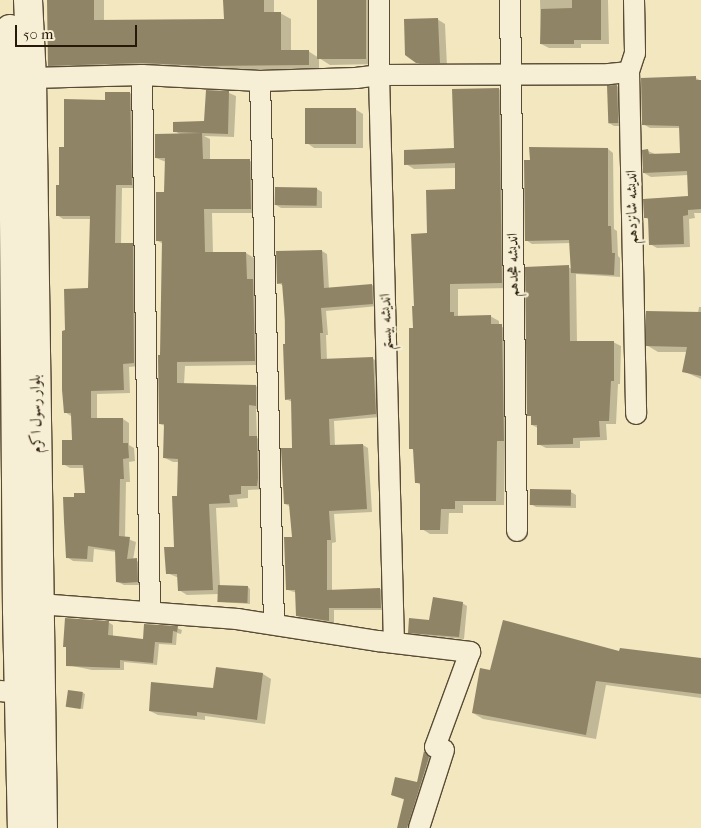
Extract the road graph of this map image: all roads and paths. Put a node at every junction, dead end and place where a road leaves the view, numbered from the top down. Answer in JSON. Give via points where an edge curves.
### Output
{"nodes":[{"id":1,"x":28,"y":0,"type":"edge"},
{"id":2,"x":379,"y":0,"type":"edge"},
{"id":3,"x":510,"y":0,"type":"edge"},
{"id":4,"x":634,"y":0,"type":"edge"},
{"id":5,"x":6,"y":17,"type":"edge"},
{"id":6,"x":629,"y":72,"type":"junction"},
{"id":7,"x":379,"y":74,"type":"junction"},
{"id":8,"x":511,"y":74,"type":"junction"},
{"id":9,"x":142,"y":75,"type":"junction"},
{"id":10,"x":32,"y":78,"type":"junction"},
{"id":11,"x":260,"y":81,"type":"junction"},
{"id":12,"x":636,"y":414,"type":"dead end"},
{"id":13,"x":516,"y":531,"type":"dead end"},
{"id":14,"x":38,"y":604,"type":"junction"},
{"id":15,"x":150,"y":612,"type":"junction"},
{"id":16,"x":274,"y":624,"type":"junction"},
{"id":17,"x":394,"y":643,"type":"junction"},
{"id":18,"x":10,"y":692,"type":"edge"},
{"id":19,"x":22,"y":828,"type":"edge"},
{"id":20,"x":43,"y":828,"type":"edge"},
{"id":21,"x":419,"y":828,"type":"edge"}],
"edges":[{"from":1,"to":10,"type":"main road","name":"بلوار رسول اکرم"},
{"from":2,"to":7,"type":"street","name":"اندیشه بیستم"},
{"from":3,"to":8,"type":"street","name":"اندیشه هجدهم"},
{"from":4,"to":6,"type":"street","name":"اندیشه شانزدهم","via":[[635,54]]},
{"from":5,"to":18,"type":"main road","name":"بلوار رسول اکرم","via":[[13,89],[17,602]]},
{"from":6,"to":8,"type":"street"},
{"from":6,"to":12,"type":"street","name":"اندیشه شانزدهم"},
{"from":7,"to":8,"type":"street"},
{"from":7,"to":11,"type":"street","via":[[356,78]]},
{"from":7,"to":17,"type":"street","name":"اندیشه بیستم"},
{"from":8,"to":13,"type":"street","name":"اندیشه هجدهم"},
{"from":9,"to":10,"type":"street"},
{"from":9,"to":11,"type":"street"},
{"from":9,"to":15,"type":"street"},
{"from":10,"to":14,"type":"main road","name":"بلوار رسول اکرم"},
{"from":11,"to":16,"type":"street"},
{"from":14,"to":15,"type":"street"},
{"from":14,"to":20,"type":"main road","name":"بلوار رسول اکرم"},
{"from":15,"to":16,"type":"street"},
{"from":16,"to":17,"type":"street"},
{"from":17,"to":21,"type":"street","via":[[470,652],[435,747],[444,750]]},
{"from":18,"to":19,"type":"main road","name":"بلوار رسول اکرم"}]}
